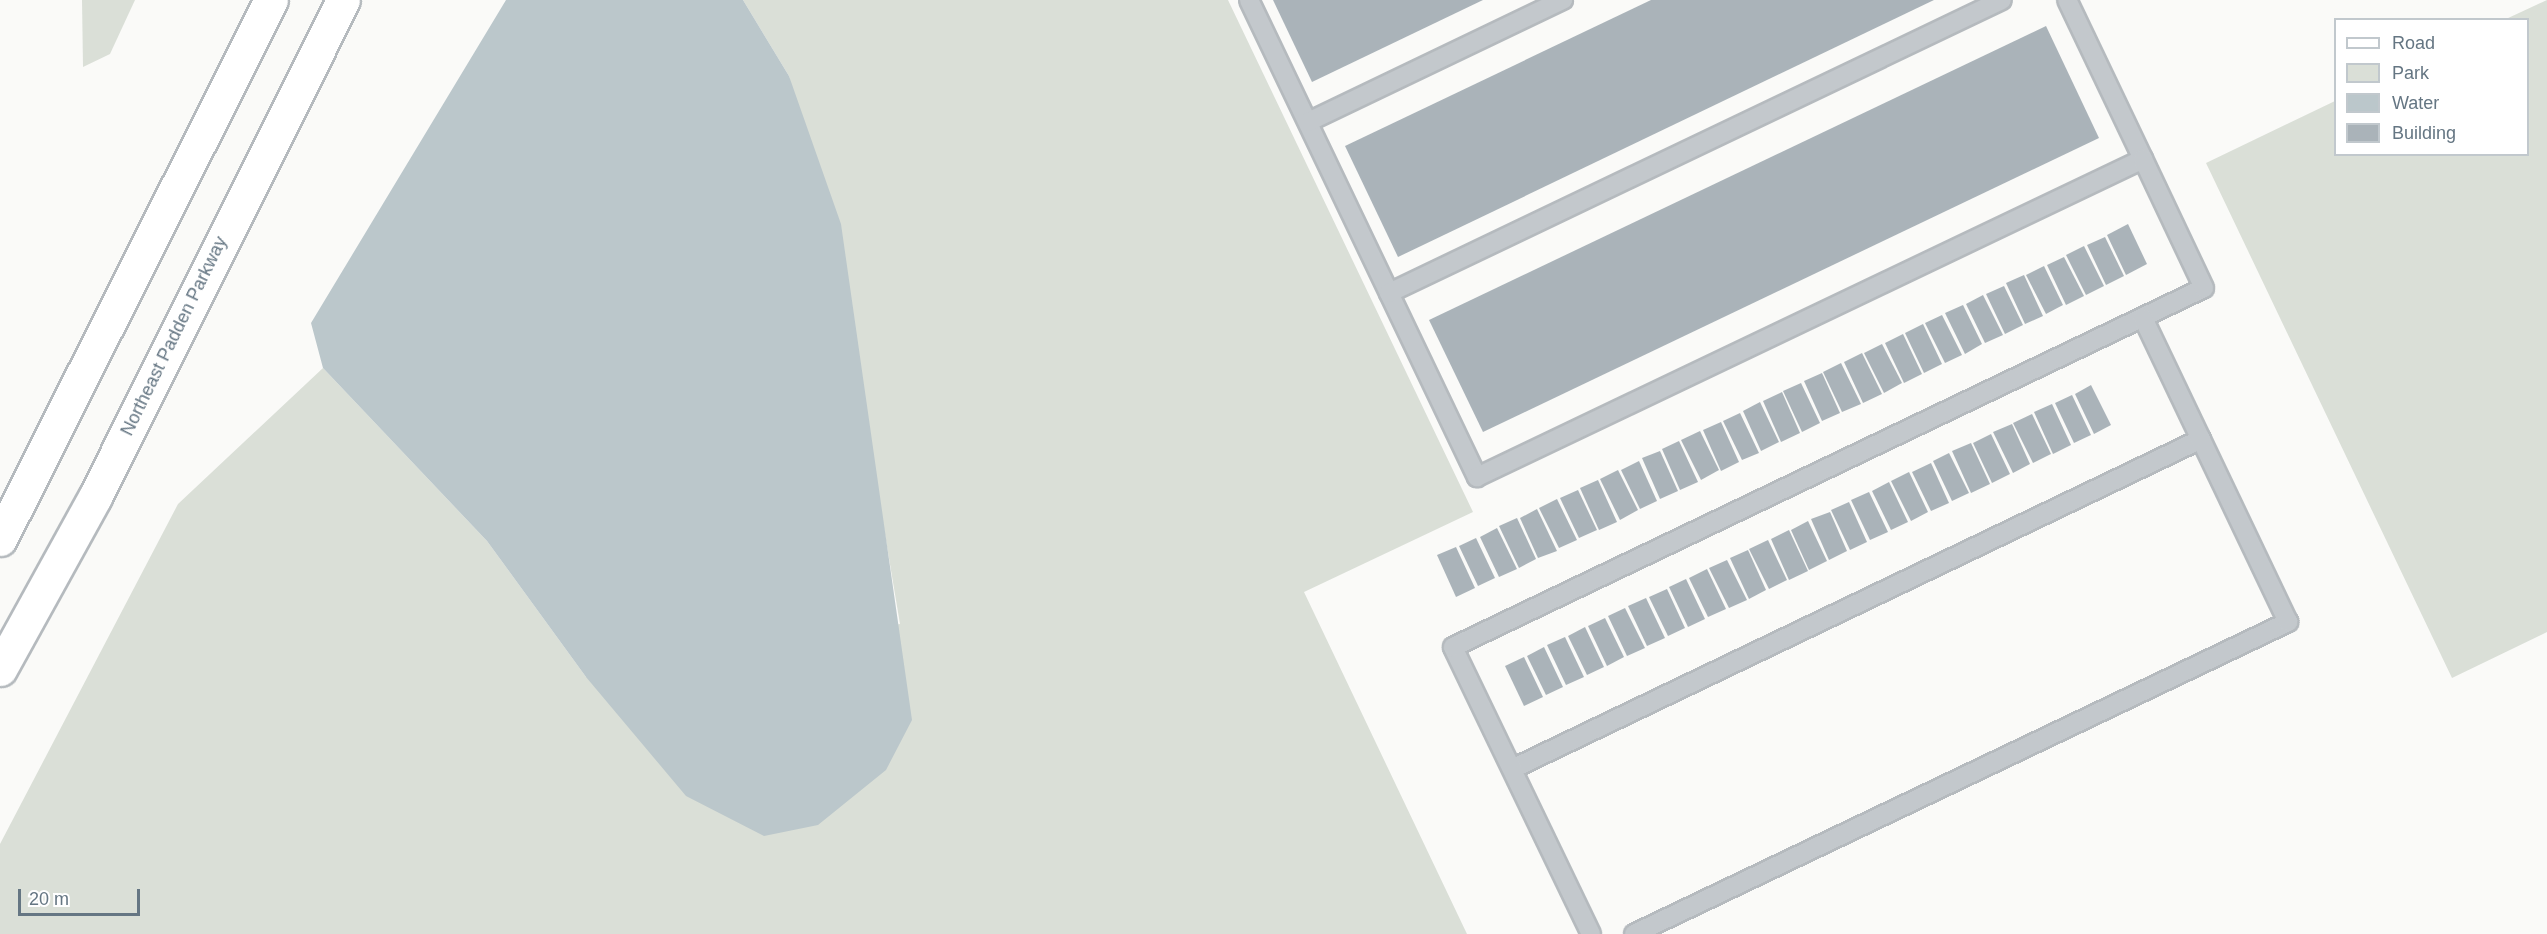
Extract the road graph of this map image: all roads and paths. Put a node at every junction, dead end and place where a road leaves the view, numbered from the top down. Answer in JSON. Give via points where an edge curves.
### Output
{"nodes":[{"id":1,"x":271,"y":0,"type":"edge"},
{"id":2,"x":343,"y":0,"type":"edge"},
{"id":3,"x":1249,"y":0,"type":"edge"},
{"id":4,"x":1563,"y":0,"type":"edge"},
{"id":5,"x":2002,"y":0,"type":"edge"},
{"id":6,"x":2067,"y":0,"type":"edge"},
{"id":7,"x":1308,"y":122,"type":"junction"},
{"id":8,"x":2142,"y":159,"type":"junction"},
{"id":9,"x":1389,"y":293,"type":"junction"},
{"id":10,"x":2143,"y":318,"type":"junction"},
{"id":11,"x":2201,"y":439,"type":"junction"},
{"id":12,"x":0,"y":539,"type":"edge"},
{"id":13,"x":0,"y":669,"type":"edge"},
{"id":14,"x":1512,"y":769,"type":"junction"},
{"id":15,"x":1591,"y":934,"type":"edge"},
{"id":16,"x":1634,"y":934,"type":"edge"}],
"edges":[{"from":1,"to":12,"type":"main road"},
{"from":2,"to":13,"type":"main road","name":"Northeast Padden Parkway","via":[[95,497]]},
{"from":3,"to":7,"type":"lane"},
{"from":4,"to":7,"type":"lane"},
{"from":5,"to":9,"type":"lane"},
{"from":6,"to":8,"type":"lane"},
{"from":7,"to":9,"type":"lane"},
{"from":8,"to":9,"type":"lane","via":[[1477,477]]},
{"from":8,"to":10,"type":"lane","via":[[2204,288]]},
{"from":10,"to":11,"type":"lane"},
{"from":10,"to":14,"type":"lane","via":[[1453,647]]},
{"from":11,"to":14,"type":"lane"},
{"from":11,"to":16,"type":"lane","via":[[2288,622]]},
{"from":14,"to":15,"type":"lane"}]}
